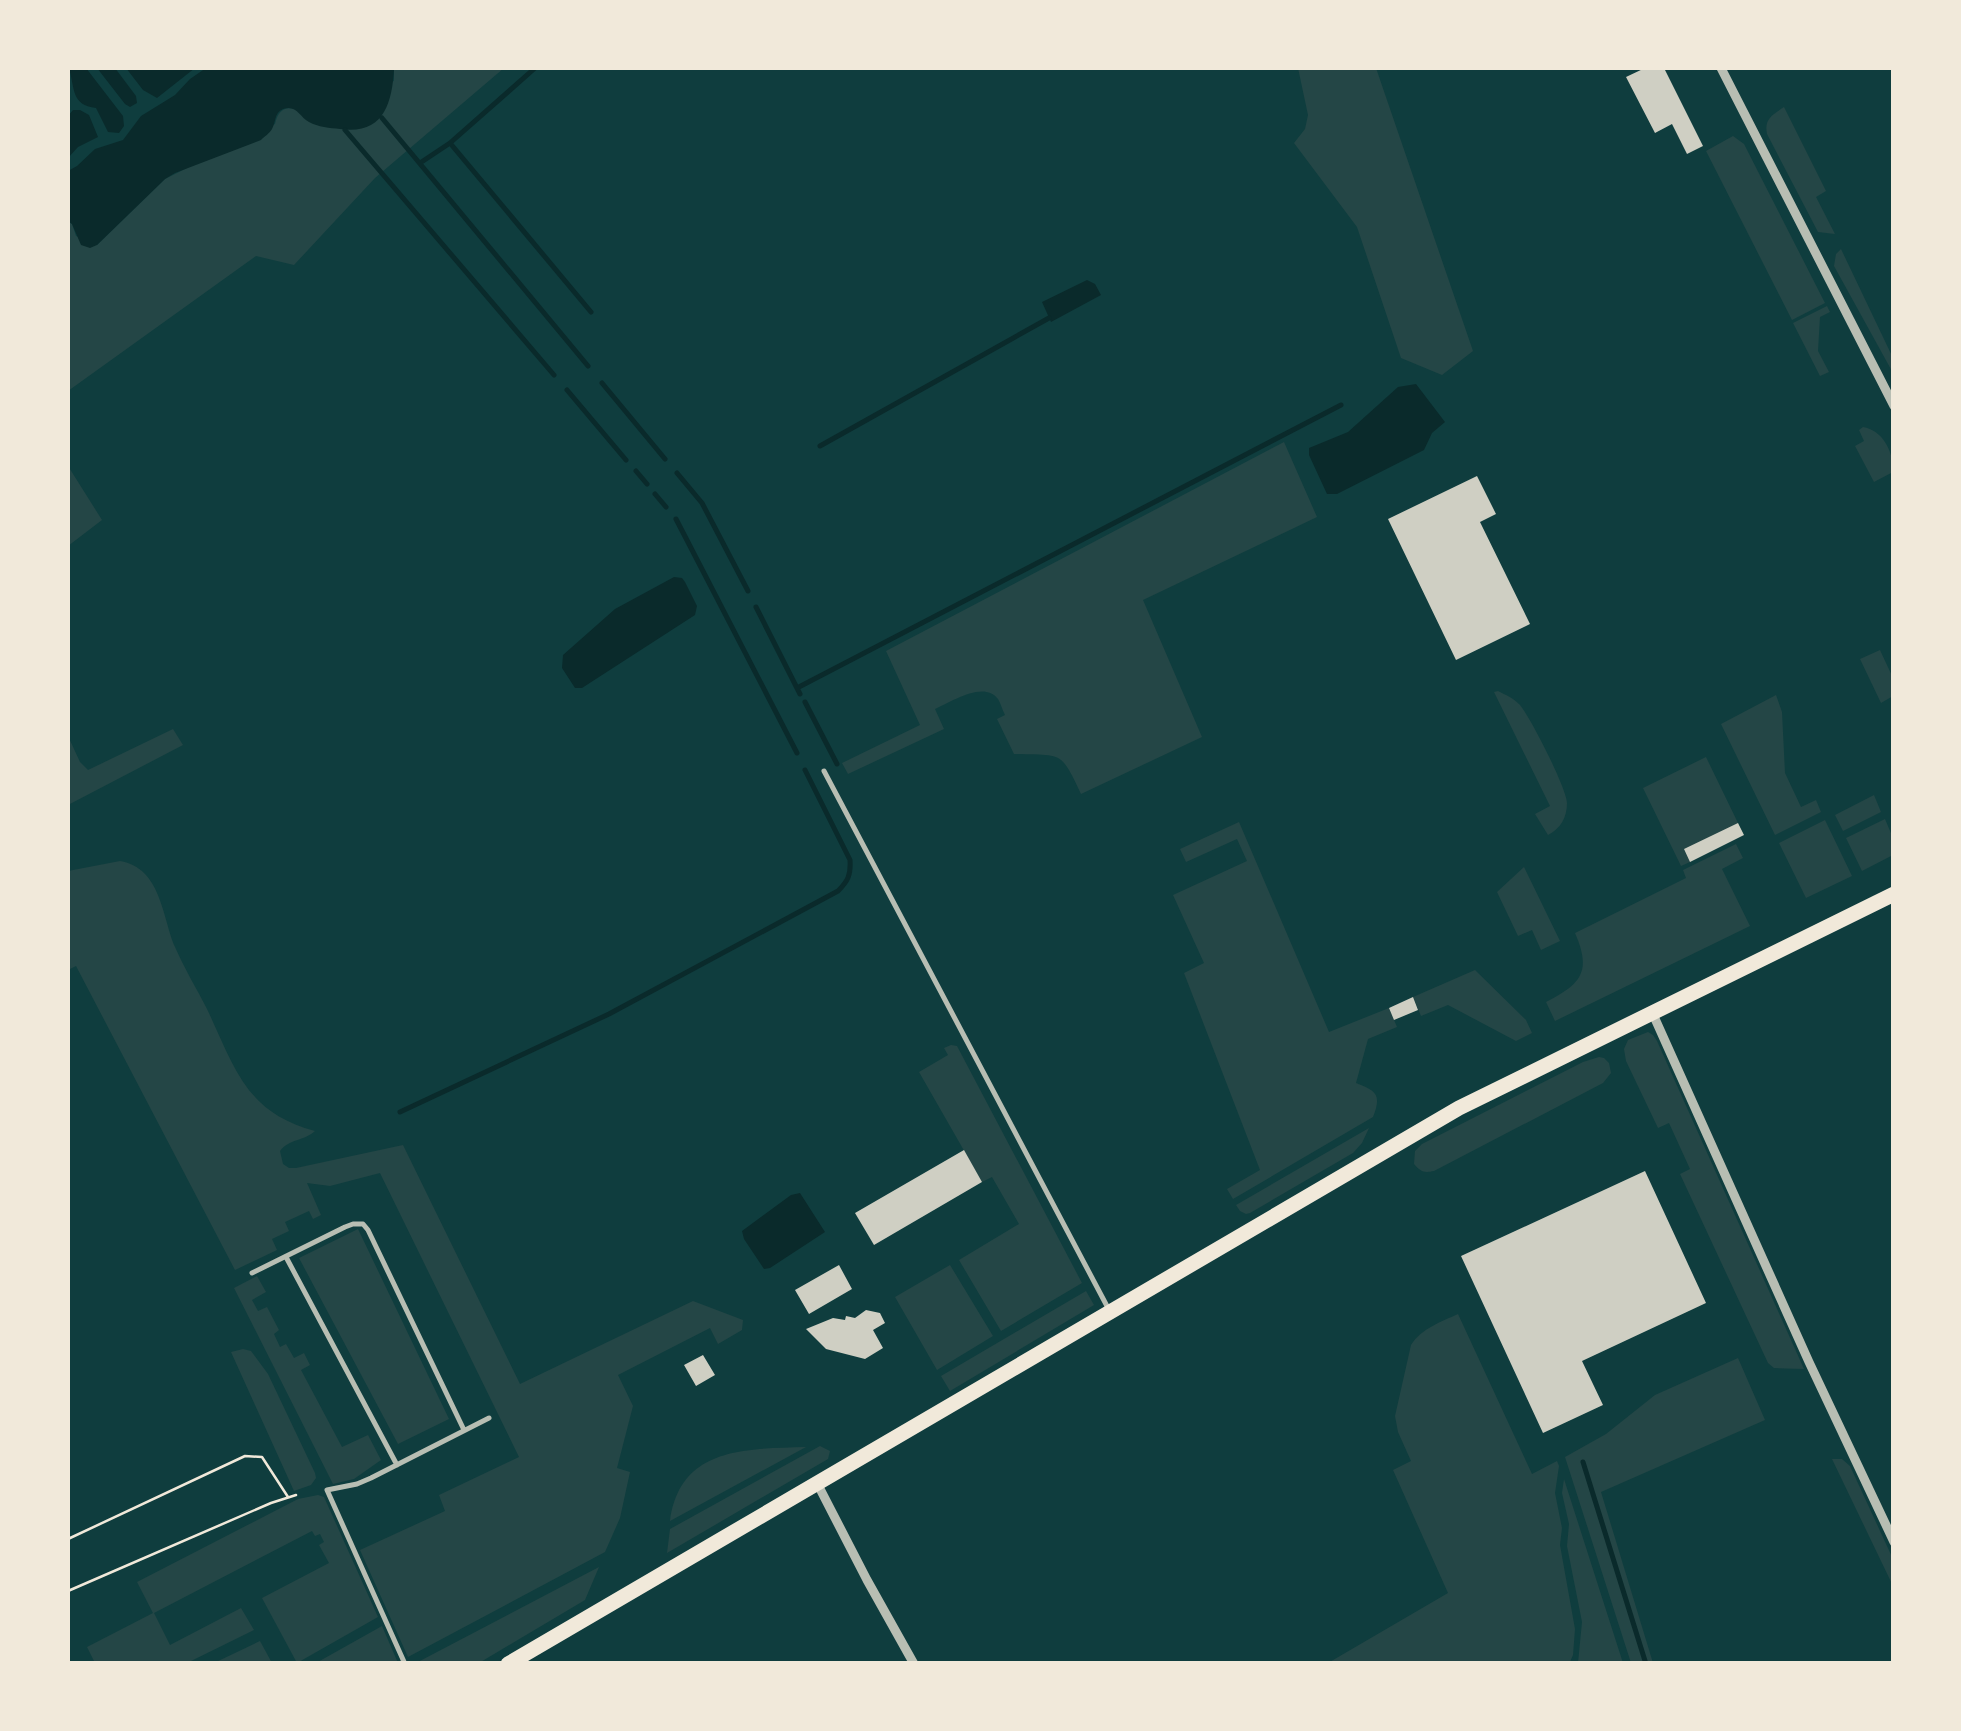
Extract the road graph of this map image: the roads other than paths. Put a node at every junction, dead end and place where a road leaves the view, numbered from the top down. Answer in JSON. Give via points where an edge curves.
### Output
{"nodes":[{"id":1,"x":1721,"y":68,"type":"edge"},
{"id":2,"x":1894,"y":406,"type":"edge"},
{"id":3,"x":824,"y":771,"type":"dead end"},
{"id":4,"x":1894,"y":894,"type":"edge"},
{"id":5,"x":1652,"y":1012,"type":"junction"},
{"id":6,"x":286,"y":1256,"type":"junction"},
{"id":7,"x":252,"y":1273,"type":"dead end"},
{"id":8,"x":1110,"y":1311,"type":"junction"},
{"id":9,"x":488,"y":1418,"type":"dead end"},
{"id":10,"x":464,"y":1430,"type":"junction"},
{"id":11,"x":397,"y":1465,"type":"junction"},
{"id":12,"x":816,"y":1483,"type":"junction"},
{"id":13,"x":1894,"y":1542,"type":"edge"},
{"id":14,"x":405,"y":1664,"type":"edge"},
{"id":15,"x":508,"y":1664,"type":"edge"},
{"id":16,"x":914,"y":1664,"type":"edge"}],
"edges":[{"from":1,"to":2,"type":"street"},
{"from":3,"to":8,"type":"lane"},
{"from":4,"to":5,"type":"main road"},
{"from":5,"to":8,"type":"main road","via":[[1459,1108]]},
{"from":5,"to":13,"type":"street"},
{"from":6,"to":7,"type":"lane"},
{"from":6,"to":10,"type":"lane","via":[[363,1224]]},
{"from":6,"to":11,"type":"lane"},
{"from":8,"to":12,"type":"main road"},
{"from":9,"to":10,"type":"lane"},
{"from":10,"to":11,"type":"lane"},
{"from":11,"to":14,"type":"lane","via":[[327,1490]]},
{"from":12,"to":15,"type":"main road"},
{"from":12,"to":16,"type":"street"}]}
